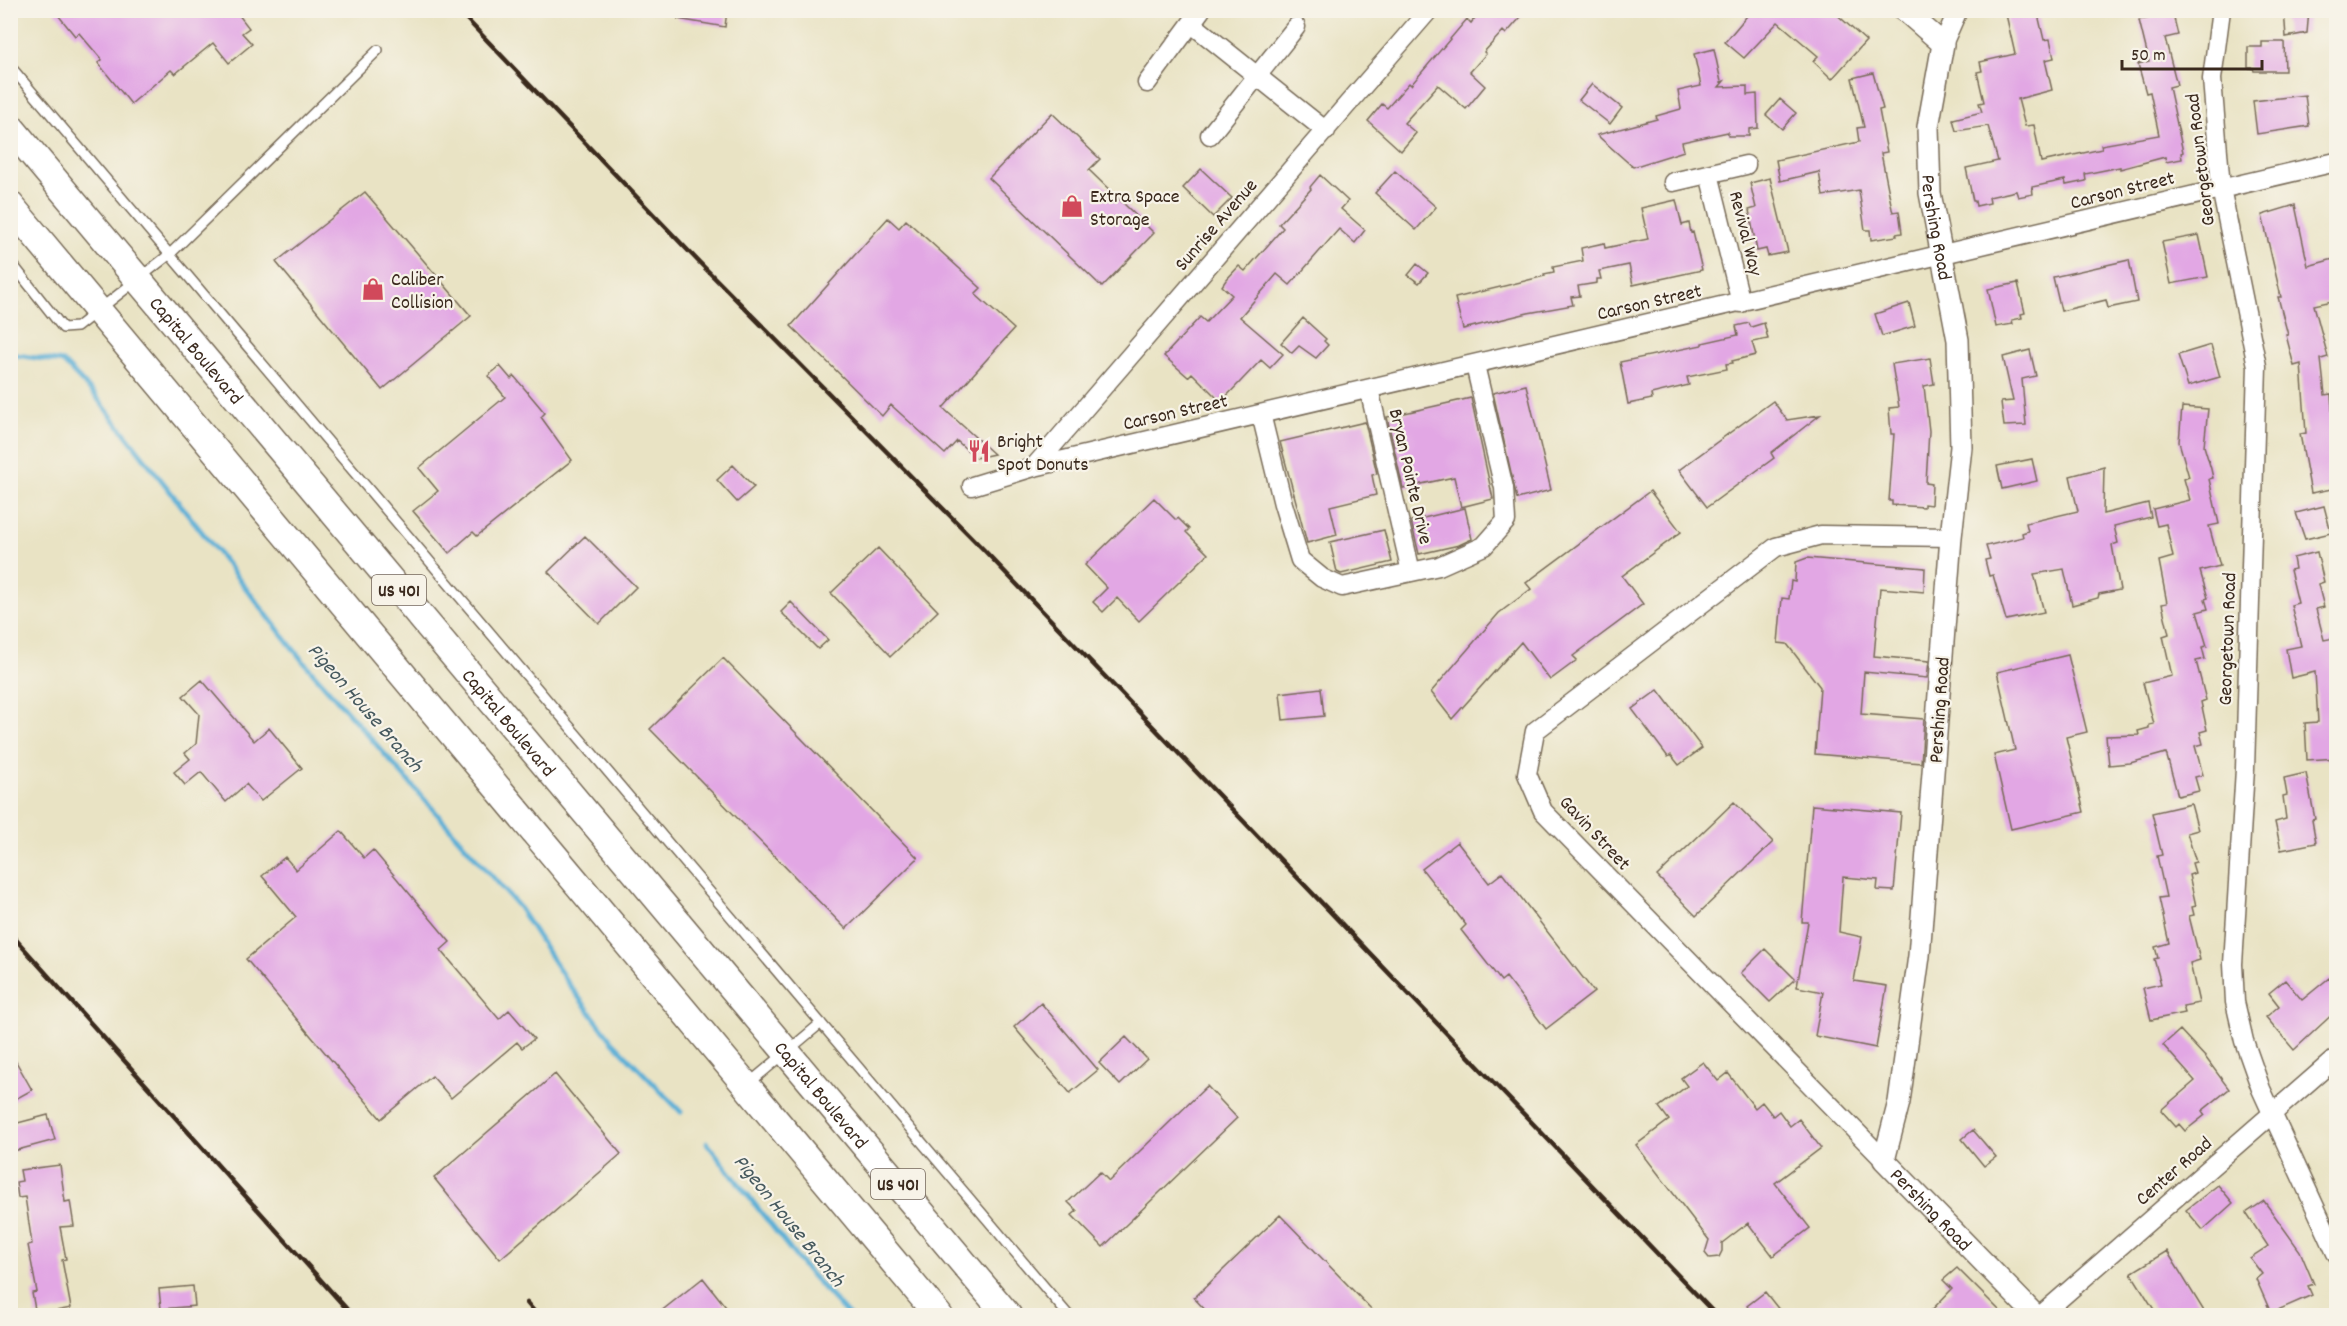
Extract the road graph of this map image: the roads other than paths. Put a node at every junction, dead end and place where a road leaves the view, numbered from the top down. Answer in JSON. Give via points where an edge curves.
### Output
{"nodes":[{"id":1,"x":1429,"y":10,"type":"edge"},
{"id":2,"x":1904,"y":10,"type":"edge"},
{"id":3,"x":1958,"y":10,"type":"edge"},
{"id":4,"x":2221,"y":10,"type":"edge"},
{"id":5,"x":1197,"y":17,"type":"edge"},
{"id":6,"x":1296,"y":27,"type":"dead end"},
{"id":7,"x":1943,"y":44,"type":"junction"},
{"id":8,"x":378,"y":50,"type":"dead end"},
{"id":9,"x":10,"y":66,"type":"edge"},
{"id":10,"x":1257,"y":76,"type":"junction"},
{"id":11,"x":1147,"y":83,"type":"dead end"},
{"id":12,"x":10,"y":128,"type":"edge"},
{"id":13,"x":1326,"y":130,"type":"junction"},
{"id":14,"x":1210,"y":135,"type":"dead end"},
{"id":15,"x":2337,"y":162,"type":"edge"},
{"id":16,"x":1746,"y":165,"type":"dead end"},
{"id":17,"x":1709,"y":174,"type":"junction"},
{"id":18,"x":1673,"y":182,"type":"dead end"},
{"id":19,"x":2221,"y":188,"type":"junction"},
{"id":20,"x":10,"y":205,"type":"edge"},
{"id":21,"x":170,"y":254,"type":"junction"},
{"id":22,"x":1941,"y":256,"type":"junction"},
{"id":23,"x":10,"y":261,"type":"edge"},
{"id":24,"x":138,"y":280,"type":"junction"},
{"id":25,"x":1741,"y":303,"type":"junction"},
{"id":26,"x":98,"y":312,"type":"junction"},
{"id":27,"x":1475,"y":364,"type":"junction"},
{"id":28,"x":1369,"y":389,"type":"junction"},
{"id":29,"x":1260,"y":414,"type":"junction"},
{"id":30,"x":1034,"y":467,"type":"junction"},
{"id":31,"x":972,"y":486,"type":"dead end"},
{"id":32,"x":1951,"y":537,"type":"junction"},
{"id":33,"x":1411,"y":572,"type":"junction"},
{"id":34,"x":821,"y":1023,"type":"junction"},
{"id":35,"x":787,"y":1052,"type":"junction"},
{"id":36,"x":2337,"y":1058,"type":"edge"},
{"id":37,"x":747,"y":1086,"type":"junction"},
{"id":38,"x":2272,"y":1114,"type":"junction"},
{"id":39,"x":1884,"y":1160,"type":"junction"},
{"id":40,"x":2337,"y":1253,"type":"edge"},
{"id":41,"x":939,"y":1316,"type":"edge"},
{"id":42,"x":1008,"y":1316,"type":"edge"},
{"id":43,"x":1069,"y":1316,"type":"edge"},
{"id":44,"x":2038,"y":1316,"type":"edge"}],
"edges":[{"from":1,"to":13,"type":"street","name":"Sunrise Avenue"},
{"from":2,"to":7,"type":"street"},
{"from":3,"to":7,"type":"street"},
{"from":4,"to":19,"type":"street","name":"Georgetown Road","via":[[2212,80]]},
{"from":5,"to":10,"type":"street"},
{"from":5,"to":11,"type":"street"},
{"from":6,"to":10,"type":"street"},
{"from":7,"to":22,"type":"street","name":"Pershing Road","via":[[1928,127],[1930,192]]},
{"from":8,"to":21,"type":"lane"},
{"from":9,"to":21,"type":"lane"},
{"from":10,"to":13,"type":"street"},
{"from":10,"to":14,"type":"street"},
{"from":12,"to":24,"type":"main road","name":"Capital Boulevard","number":"US 401"},
{"from":13,"to":30,"type":"street","name":"Sunrise Avenue"},
{"from":15,"to":19,"type":"street","name":"Carson Street"},
{"from":16,"to":17,"type":"street"},
{"from":17,"to":18,"type":"street"},
{"from":17,"to":25,"type":"street","name":"Revival Way"},
{"from":19,"to":22,"type":"street","name":"Carson Street"},
{"from":19,"to":38,"type":"street","name":"Georgetown Road","via":[[2257,366],[2245,770],[2233,964],[2235,1002],[2244,1041]]},
{"from":20,"to":26,"type":"main road","number":"US 401"},
{"from":21,"to":24,"type":"lane"},
{"from":21,"to":34,"type":"lane"},
{"from":22,"to":25,"type":"street","name":"Carson Street"},
{"from":22,"to":32,"type":"street","name":"Pershing Road","via":[[1958,340],[1961,447]]},
{"from":23,"to":26,"type":"lane","via":[[63,328],[77,327]]},
{"from":24,"to":26,"type":"lane"},
{"from":24,"to":35,"type":"main road","name":"Capital Boulevard","number":"US 401"},
{"from":25,"to":27,"type":"street","name":"Carson Street"},
{"from":26,"to":37,"type":"main road","number":"US 401"},
{"from":27,"to":28,"type":"street","name":"Carson Street"},
{"from":27,"to":33,"type":"street","via":[[1504,488],[1506,521],[1484,546],[1440,566]]},
{"from":28,"to":29,"type":"street","name":"Carson Street"},
{"from":28,"to":33,"type":"street","name":"Bryan Pointe Drive"},
{"from":29,"to":30,"type":"street","name":"Carson Street"},
{"from":29,"to":33,"type":"street","via":[[1300,560],[1322,578],[1342,587]]},
{"from":30,"to":31,"type":"street","name":"Carson Street"},
{"from":32,"to":39,"type":"street","name":"Pershing Road","via":[[1919,956],[1899,1102]]},
{"from":32,"to":39,"type":"street","name":"Gavin Street","via":[[1821,535],[1776,547],[1535,730],[1527,774],[1543,811]]},
{"from":34,"to":35,"type":"lane"},
{"from":34,"to":43,"type":"lane"},
{"from":35,"to":37,"type":"lane"},
{"from":35,"to":42,"type":"main road","name":"Capital Boulevard","number":"US 401"},
{"from":36,"to":38,"type":"street","name":"Center Road"},
{"from":37,"to":41,"type":"main road","number":"US 401"},
{"from":38,"to":40,"type":"street","name":"Georgetown Road"},
{"from":38,"to":44,"type":"street","name":"Center Road"},
{"from":39,"to":44,"type":"street","name":"Pershing Road"}]}
